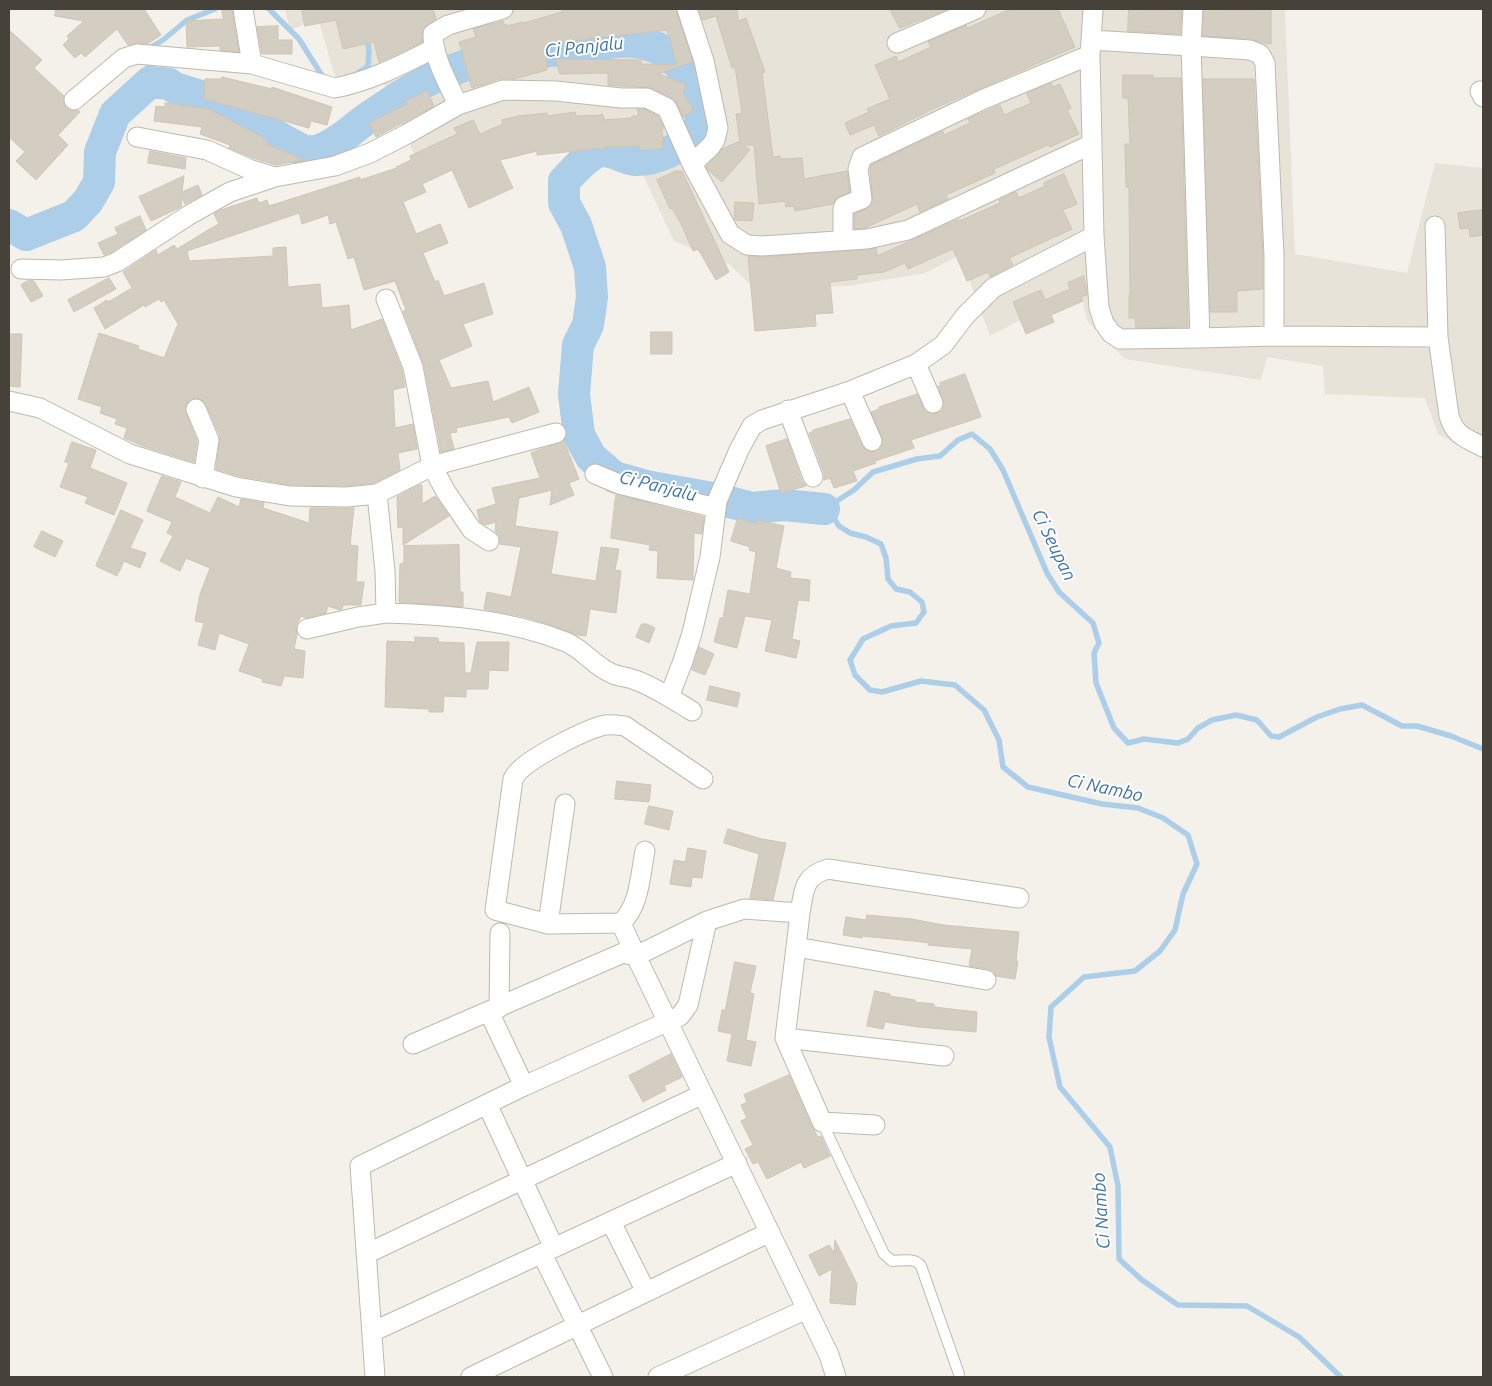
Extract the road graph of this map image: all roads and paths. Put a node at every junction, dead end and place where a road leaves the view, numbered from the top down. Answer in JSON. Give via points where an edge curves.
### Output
{"nodes":[{"id":1,"x":243,"y":9,"type":"edge"},
{"id":2,"x":503,"y":9,"type":"edge"},
{"id":3,"x":687,"y":9,"type":"edge"},
{"id":4,"x":976,"y":9,"type":"edge"},
{"id":5,"x":1093,"y":9,"type":"edge"},
{"id":6,"x":1193,"y":9,"type":"edge"},
{"id":7,"x":897,"y":43,"type":"dead end"},
{"id":8,"x":1191,"y":46,"type":"junction"},
{"id":9,"x":1090,"y":48,"type":"junction"},
{"id":10,"x":436,"y":53,"type":"junction"},
{"id":11,"x":252,"y":64,"type":"junction"},
{"id":12,"x":74,"y":100,"type":"dead end"},
{"id":13,"x":458,"y":105,"type":"junction"},
{"id":14,"x":137,"y":137,"type":"dead end"},
{"id":15,"x":1092,"y":144,"type":"junction"},
{"id":16,"x":691,"y":162,"type":"junction"},
{"id":17,"x":275,"y":177,"type":"junction"},
{"id":18,"x":1435,"y":226,"type":"dead end"},
{"id":19,"x":1094,"y":236,"type":"junction"},
{"id":20,"x":843,"y":240,"type":"junction"},
{"id":21,"x":21,"y":269,"type":"dead end"},
{"id":22,"x":386,"y":299,"type":"dead end"},
{"id":23,"x":1274,"y":336,"type":"junction"},
{"id":24,"x":1438,"y":337,"type":"junction"},
{"id":25,"x":1200,"y":338,"type":"junction"},
{"id":26,"x":916,"y":364,"type":"junction"},
{"id":27,"x":850,"y":391,"type":"junction"},
{"id":28,"x":9,"y":401,"type":"edge"},
{"id":29,"x":933,"y":403,"type":"dead end"},
{"id":30,"x":196,"y":408,"type":"dead end"},
{"id":31,"x":788,"y":410,"type":"junction"},
{"id":32,"x":556,"y":433,"type":"dead end"},
{"id":33,"x":872,"y":440,"type":"dead end"},
{"id":34,"x":1483,"y":447,"type":"edge"},
{"id":35,"x":432,"y":466,"type":"junction"},
{"id":36,"x":595,"y":474,"type":"dead end"},
{"id":37,"x":813,"y":477,"type":"dead end"},
{"id":38,"x":203,"y":478,"type":"junction"},
{"id":39,"x":377,"y":494,"type":"junction"},
{"id":40,"x":717,"y":504,"type":"junction"},
{"id":41,"x":489,"y":541,"type":"dead end"},
{"id":42,"x":386,"y":613,"type":"junction"},
{"id":43,"x":307,"y":629,"type":"dead end"},
{"id":44,"x":669,"y":697,"type":"junction"},
{"id":45,"x":692,"y":710,"type":"dead end"},
{"id":46,"x":703,"y":779,"type":"dead end"},
{"id":47,"x":564,"y":804,"type":"dead end"},
{"id":48,"x":645,"y":851,"type":"dead end"},
{"id":49,"x":1019,"y":898,"type":"dead end"},
{"id":50,"x":800,"y":913,"type":"junction"},
{"id":51,"x":708,"y":921,"type":"junction"},
{"id":52,"x":621,"y":923,"type":"junction"},
{"id":53,"x":548,"y":924,"type":"junction"},
{"id":54,"x":500,"y":934,"type":"dead end"},
{"id":55,"x":796,"y":947,"type":"junction"},
{"id":56,"x":636,"y":956,"type":"junction"},
{"id":57,"x":986,"y":980,"type":"dead end"},
{"id":58,"x":494,"y":1010,"type":"junction"},
{"id":59,"x":668,"y":1021,"type":"junction"},
{"id":60,"x":785,"y":1038,"type":"junction"},
{"id":61,"x":414,"y":1044,"type":"dead end"},
{"id":62,"x":944,"y":1056,"type":"dead end"},
{"id":63,"x":524,"y":1086,"type":"junction"},
{"id":64,"x":703,"y":1094,"type":"junction"},
{"id":65,"x":487,"y":1104,"type":"junction"},
{"id":66,"x":822,"y":1122,"type":"junction"},
{"id":67,"x":875,"y":1125,"type":"dead end"},
{"id":68,"x":737,"y":1164,"type":"junction"},
{"id":69,"x":523,"y":1180,"type":"junction"},
{"id":70,"x":611,"y":1222,"type":"junction"},
{"id":71,"x":770,"y":1232,"type":"junction"},
{"id":72,"x":548,"y":1251,"type":"junction"},
{"id":73,"x":366,"y":1254,"type":"junction"},
{"id":74,"x":646,"y":1292,"type":"junction"},
{"id":75,"x":807,"y":1309,"type":"junction"},
{"id":76,"x":577,"y":1326,"type":"junction"},
{"id":77,"x":372,"y":1332,"type":"junction"},
{"id":78,"x":960,"y":1374,"type":"dead end"},
{"id":79,"x":376,"y":1377,"type":"edge"},
{"id":80,"x":471,"y":1377,"type":"edge"},
{"id":81,"x":603,"y":1377,"type":"edge"},
{"id":82,"x":658,"y":1377,"type":"edge"},
{"id":83,"x":836,"y":1377,"type":"edge"}],
"edges":[{"from":1,"to":11,"type":"street"},
{"from":2,"to":10,"type":"street","via":[[448,24],[434,32],[432,39]]},
{"from":3,"to":16,"type":"street","via":[[704,61],[718,128],[712,146]]},
{"from":4,"to":7,"type":"street"},
{"from":5,"to":9,"type":"street"},
{"from":6,"to":8,"type":"street"},
{"from":8,"to":9,"type":"street"},
{"from":8,"to":23,"type":"street","via":[[1250,50],[1260,54],[1265,63],[1274,256]]},
{"from":8,"to":25,"type":"street"},
{"from":9,"to":15,"type":"street"},
{"from":9,"to":20,"type":"street","via":[[862,157],[858,169],[862,199],[842,209]]},
{"from":10,"to":11,"type":"street","via":[[335,88]]},
{"from":10,"to":13,"type":"street"},
{"from":11,"to":12,"type":"street","via":[[137,54],[124,58]]},
{"from":13,"to":16,"type":"street","via":[[503,90],[647,98],[667,108]]},
{"from":13,"to":17,"type":"street","via":[[370,153],[335,166]]},
{"from":14,"to":17,"type":"street","via":[[208,150]]},
{"from":15,"to":19,"type":"street"},
{"from":15,"to":20,"type":"street","via":[[908,230],[867,239]]},
{"from":16,"to":20,"type":"street","via":[[730,234],[747,245]]},
{"from":17,"to":21,"type":"street","via":[[230,192],[104,267]]},
{"from":18,"to":24,"type":"street"},
{"from":19,"to":25,"type":"street","via":[[1098,308],[1111,333],[1120,339]]},
{"from":19,"to":26,"type":"street","via":[[993,288],[944,345]]},
{"from":22,"to":35,"type":"street","via":[[413,367]]},
{"from":23,"to":24,"type":"street"},
{"from":23,"to":25,"type":"street"},
{"from":24,"to":34,"type":"street","via":[[1452,427]]},
{"from":26,"to":27,"type":"street"},
{"from":26,"to":29,"type":"street"},
{"from":27,"to":31,"type":"street"},
{"from":27,"to":33,"type":"street"},
{"from":28,"to":38,"type":"street","via":[[40,408],[130,454]]},
{"from":30,"to":38,"type":"street","via":[[209,445]]},
{"from":31,"to":37,"type":"street"},
{"from":31,"to":40,"type":"street","via":[[752,426]]},
{"from":32,"to":35,"type":"street"},
{"from":35,"to":39,"type":"street"},
{"from":35,"to":41,"type":"street","via":[[472,530]]},
{"from":36,"to":40,"type":"street","via":[[619,484]]},
{"from":38,"to":39,"type":"street","via":[[290,496]]},
{"from":39,"to":42,"type":"street"},
{"from":40,"to":44,"type":"street","via":[[710,557],[692,633]]},
{"from":42,"to":43,"type":"street"},
{"from":42,"to":44,"type":"street","via":[[444,615],[539,632],[568,643],[602,668]]},
{"from":44,"to":45,"type":"street"},
{"from":46,"to":53,"type":"street","via":[[624,726],[614,724],[570,739],[520,770],[513,779],[495,910]]},
{"from":47,"to":53,"type":"street"},
{"from":48,"to":52,"type":"street","via":[[635,904]]},
{"from":49,"to":50,"type":"street","via":[[828,869],[818,872],[805,885]]},
{"from":50,"to":51,"type":"street","via":[[744,909]]},
{"from":50,"to":55,"type":"street"},
{"from":51,"to":56,"type":"street"},
{"from":51,"to":59,"type":"street","via":[[688,1005],[680,1016]]},
{"from":52,"to":53,"type":"street"},
{"from":52,"to":56,"type":"street"},
{"from":54,"to":58,"type":"street"},
{"from":55,"to":57,"type":"street"},
{"from":55,"to":60,"type":"street"},
{"from":56,"to":58,"type":"street","via":[[623,952]]},
{"from":56,"to":59,"type":"street"},
{"from":58,"to":61,"type":"street"},
{"from":58,"to":63,"type":"street"},
{"from":59,"to":63,"type":"street"},
{"from":59,"to":64,"type":"street"},
{"from":60,"to":62,"type":"street"},
{"from":60,"to":66,"type":"street"},
{"from":63,"to":65,"type":"street"},
{"from":64,"to":68,"type":"street"},
{"from":64,"to":69,"type":"street"},
{"from":65,"to":69,"type":"street"},
{"from":65,"to":73,"type":"street","via":[[360,1166]]},
{"from":66,"to":67,"type":"street"},
{"from":66,"to":78,"type":"lane","via":[[884,1254],[892,1261],[914,1260],[921,1266]]},
{"from":68,"to":70,"type":"street"},
{"from":68,"to":71,"type":"street"},
{"from":69,"to":72,"type":"street"},
{"from":69,"to":73,"type":"street"},
{"from":70,"to":72,"type":"street"},
{"from":70,"to":74,"type":"street"},
{"from":71,"to":74,"type":"street"},
{"from":71,"to":75,"type":"street"},
{"from":72,"to":76,"type":"street"},
{"from":72,"to":77,"type":"street"},
{"from":73,"to":77,"type":"street"},
{"from":74,"to":76,"type":"street"},
{"from":75,"to":82,"type":"street"},
{"from":75,"to":83,"type":"street","via":[[829,1354]]},
{"from":76,"to":80,"type":"street"},
{"from":76,"to":81,"type":"street"},
{"from":77,"to":79,"type":"street"}]}
